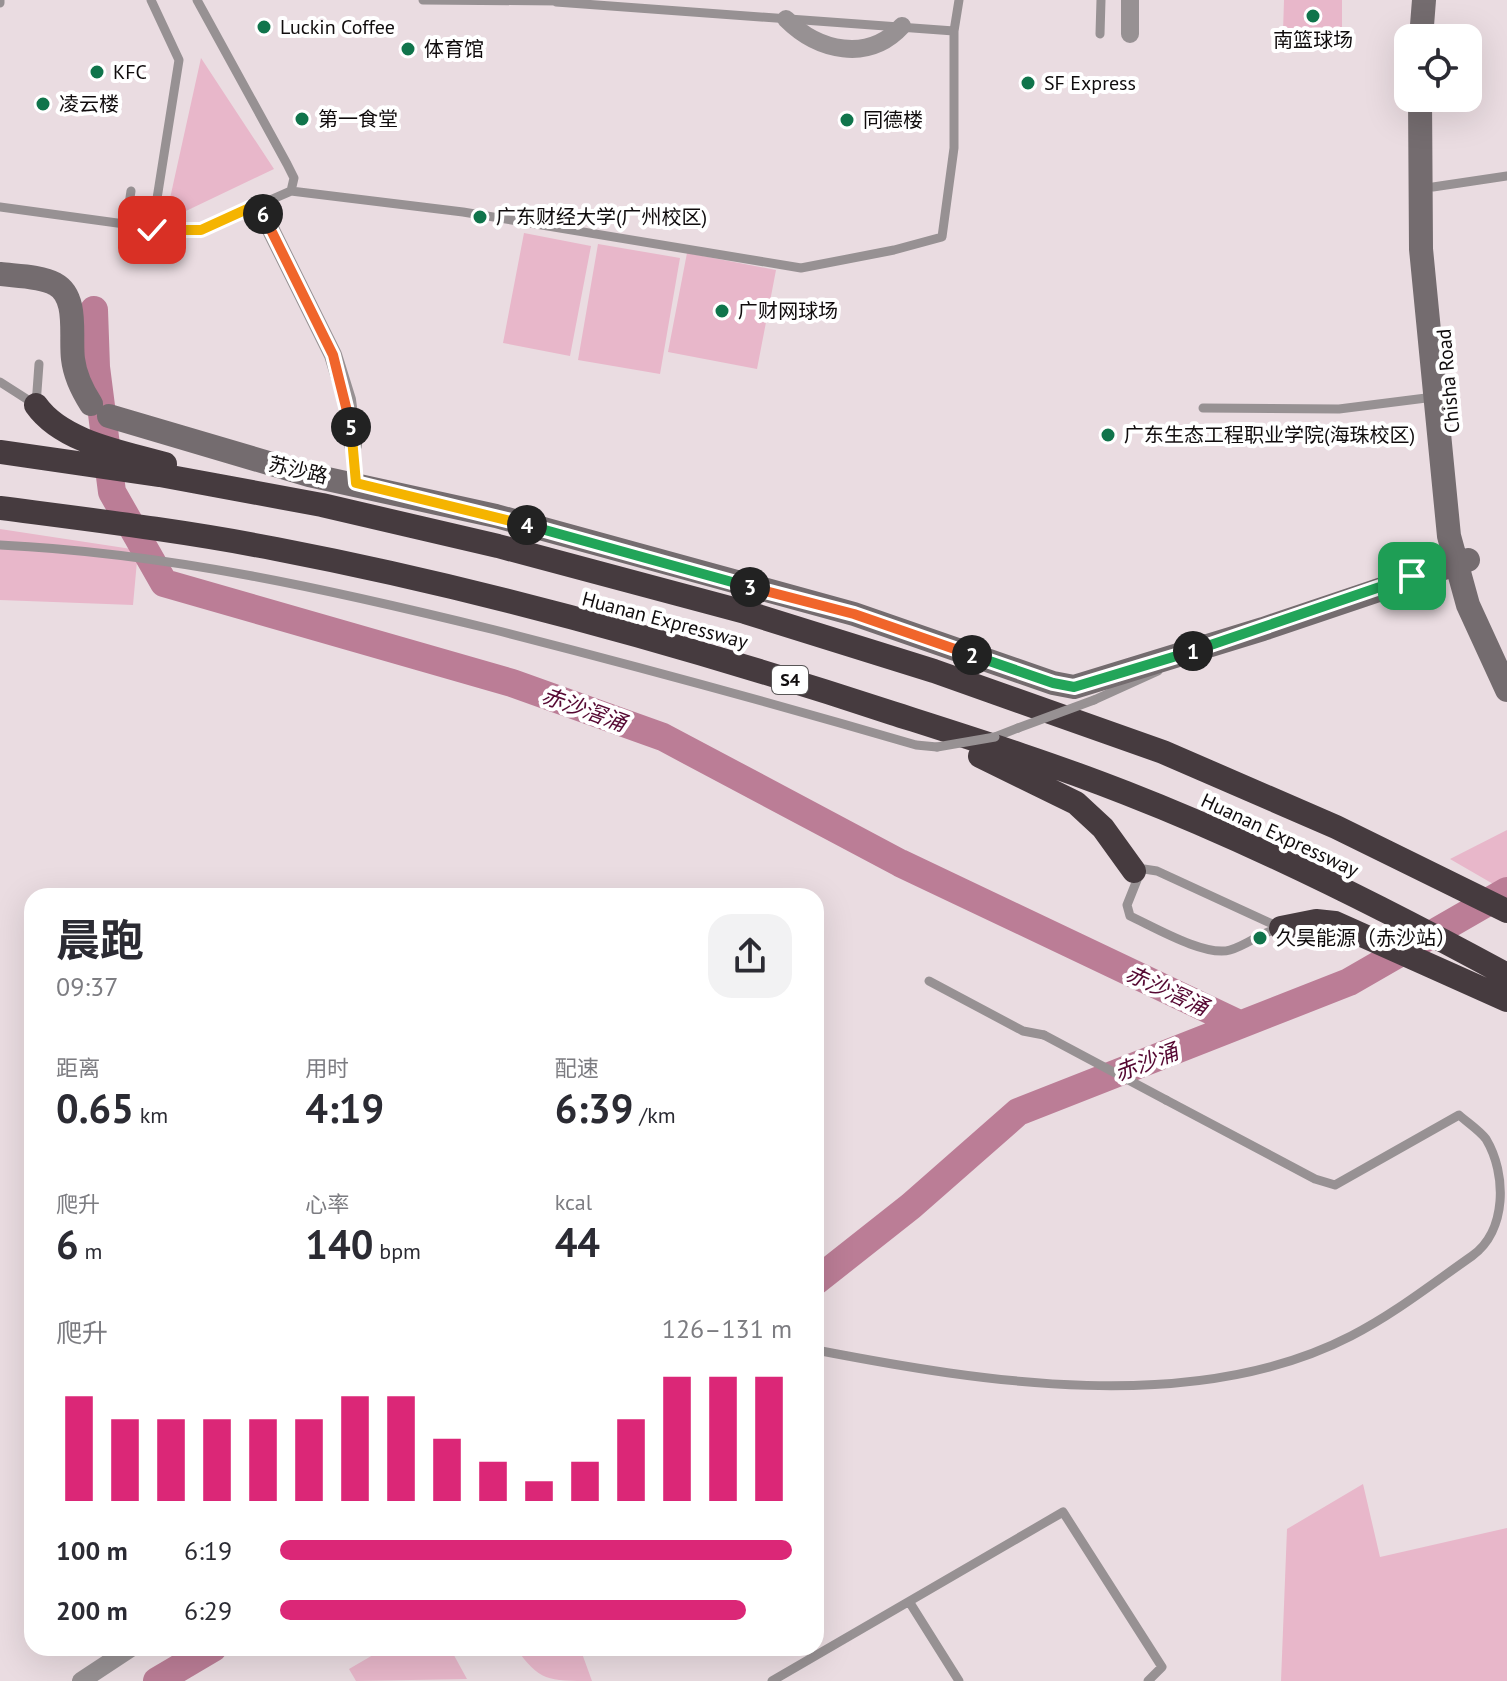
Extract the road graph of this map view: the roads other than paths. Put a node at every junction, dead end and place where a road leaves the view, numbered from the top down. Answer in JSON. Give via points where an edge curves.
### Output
{"nodes":[{"id":1,"x":151,"y":0,"type":"edge"},
{"id":2,"x":197,"y":0,"type":"edge"},
{"id":3,"x":423,"y":0,"type":"edge"},
{"id":4,"x":959,"y":0,"type":"edge"},
{"id":5,"x":1101,"y":0,"type":"edge"},
{"id":6,"x":1130,"y":0,"type":"edge"},
{"id":7,"x":1424,"y":0,"type":"edge"},
{"id":8,"x":1436,"y":0,"type":"edge"},
{"id":9,"x":559,"y":1,"type":"edge"},
{"id":10,"x":786,"y":19,"type":"junction"},
{"id":11,"x":1422,"y":24,"type":"edge"},
{"id":12,"x":1436,"y":24,"type":"edge"},
{"id":13,"x":902,"y":26,"type":"junction"},
{"id":14,"x":954,"y":31,"type":"junction"},
{"id":15,"x":1100,"y":34,"type":"dead end"},
{"id":16,"x":1130,"y":34,"type":"dead end"},
{"id":17,"x":1420,"y":112,"type":"edge"},
{"id":18,"x":1434,"y":112,"type":"edge"},
{"id":19,"x":1507,"y":176,"type":"edge"},
{"id":20,"x":1433,"y":187,"type":"junction"},
{"id":21,"x":131,"y":191,"type":"dead end"},
{"id":22,"x":291,"y":191,"type":"junction"},
{"id":23,"x":258,"y":204,"type":"junction"},
{"id":24,"x":0,"y":207,"type":"edge"},
{"id":25,"x":126,"y":225,"type":"junction"},
{"id":26,"x":152,"y":230,"type":"junction"},
{"id":27,"x":0,"y":274,"type":"edge"},
{"id":28,"x":39,"y":364,"type":"dead end"},
{"id":29,"x":0,"y":382,"type":"edge"},
{"id":30,"x":1434,"y":397,"type":"junction"},
{"id":31,"x":1203,"y":408,"type":"dead end"},
{"id":32,"x":42,"y":413,"type":"junction"},
{"id":33,"x":353,"y":445,"type":"joint"},
{"id":34,"x":0,"y":452,"type":"edge"},
{"id":35,"x":160,"y":469,"type":"junction"},
{"id":36,"x":356,"y":483,"type":"junction"},
{"id":37,"x":0,"y":508,"type":"edge"},
{"id":38,"x":0,"y":545,"type":"edge"},
{"id":39,"x":1462,"y":562,"type":"junction"},
{"id":40,"x":1204,"y":647,"type":"junction"},
{"id":41,"x":1507,"y":655,"type":"edge"},
{"id":42,"x":1507,"y":690,"type":"edge"},
{"id":43,"x":876,"y":708,"type":"junction"},
{"id":44,"x":1134,"y":871,"type":"junction"},
{"id":45,"x":1507,"y":911,"type":"edge"},
{"id":46,"x":1281,"y":928,"type":"junction"},
{"id":47,"x":1507,"y":975,"type":"edge"},
{"id":48,"x":929,"y":981,"type":"dead end"},
{"id":49,"x":1507,"y":1000,"type":"edge"},
{"id":50,"x":824,"y":1351,"type":"edge"},
{"id":51,"x":910,"y":1603,"type":"junction"},
{"id":52,"x":824,"y":1652,"type":"edge"},
{"id":53,"x":119,"y":1656,"type":"edge"},
{"id":54,"x":816,"y":1656,"type":"edge"},
{"id":55,"x":81,"y":1681,"type":"edge"},
{"id":56,"x":772,"y":1681,"type":"edge"},
{"id":57,"x":959,"y":1681,"type":"edge"},
{"id":58,"x":1148,"y":1681,"type":"edge"}],
"edges":[{"from":1,"to":26,"type":"lane","via":[[179,60]]},
{"from":2,"to":22,"type":"lane","via":[[294,178]]},
{"from":3,"to":9,"type":"lane"},
{"from":4,"to":14,"type":"lane"},
{"from":5,"to":15,"type":"lane"},
{"from":6,"to":16,"type":"street"},
{"from":7,"to":11,"type":"street"},
{"from":8,"to":12,"type":"street"},
{"from":9,"to":10,"type":"lane"},
{"from":10,"to":13,"type":"lane"},
{"from":10,"to":13,"type":"street","via":[[813,42],[845,50],[887,41]]},
{"from":13,"to":14,"type":"lane"},
{"from":14,"to":22,"type":"lane","via":[[954,148],[942,237],[894,250],[801,268],[463,212]]},
{"from":17,"to":30,"type":"street","via":[[1421,249]]},
{"from":18,"to":20,"type":"street","name":"Chisha Road"},
{"from":19,"to":20,"type":"lane"},
{"from":20,"to":39,"type":"street","name":"Chisha Road"},
{"from":21,"to":25,"type":"lane"},
{"from":22,"to":23,"type":"lane"},
{"from":23,"to":26,"type":"lane","via":[[201,230]]},
{"from":23,"to":33,"type":"street","via":[[333,355]]},
{"from":24,"to":25,"type":"lane"},
{"from":25,"to":26,"type":"lane"},
{"from":27,"to":36,"type":"street","name":"苏沙路","via":[[52,282],[65,290],[80,388],[100,410],[294,471]]},
{"from":28,"to":32,"type":"lane"},
{"from":29,"to":32,"type":"lane"},
{"from":30,"to":31,"type":"lane","via":[[1339,409]]},
{"from":30,"to":39,"type":"street","via":[[1445,504]]},
{"from":32,"to":35,"type":"highway","via":[[73,435]]},
{"from":33,"to":36,"type":"lane"},
{"from":34,"to":35,"type":"highway","name":"Huanan Expressway"},
{"from":35,"to":45,"type":"highway","name":"Huanan Expressway","via":[[498,546],[745,612],[934,671],[1228,778]]},
{"from":36,"to":40,"type":"street","name":"苏沙路","via":[[854,614],[1053,683],[1091,683]]},
{"from":37,"to":43,"type":"highway","name":"Huanan Expressway","number":"S4","via":[[280,550],[475,594],[709,656]]},
{"from":38,"to":40,"type":"lane","bridge":true,"via":[[146,557],[398,606],[937,747],[995,737],[1128,688]]},
{"from":39,"to":40,"type":"street","name":"苏沙路"},
{"from":39,"to":41,"type":"street","name":"Chisha Road"},
{"from":39,"to":42,"type":"street","via":[[1468,605]]},
{"from":43,"to":44,"type":"highway","via":[[1076,803],[1103,828]]},
{"from":43,"to":47,"type":"highway","name":"Huanan Expressway","number":"S4","via":[[1124,792],[1286,862]]},
{"from":44,"to":46,"type":"lane","via":[[1157,871]]},
{"from":44,"to":46,"type":"lane","via":[[1130,916],[1204,949],[1233,950],[1267,930]]},
{"from":46,"to":49,"type":"highway","via":[[1325,921]]},
{"from":48,"to":50,"type":"lane","bridge":true,"via":[[1335,1185],[1459,1115],[1487,1139],[1503,1169],[1504,1205],[1489,1244],[1401,1307],[1349,1337],[1285,1363],[1218,1377],[1097,1386],[891,1364]]},
{"from":51,"to":52,"type":"lane"},
{"from":51,"to":57,"type":"lane"},
{"from":51,"to":58,"type":"lane","via":[[1063,1512],[1162,1667]]},
{"from":53,"to":55,"type":"street"},
{"from":54,"to":56,"type":"lane"}]}
